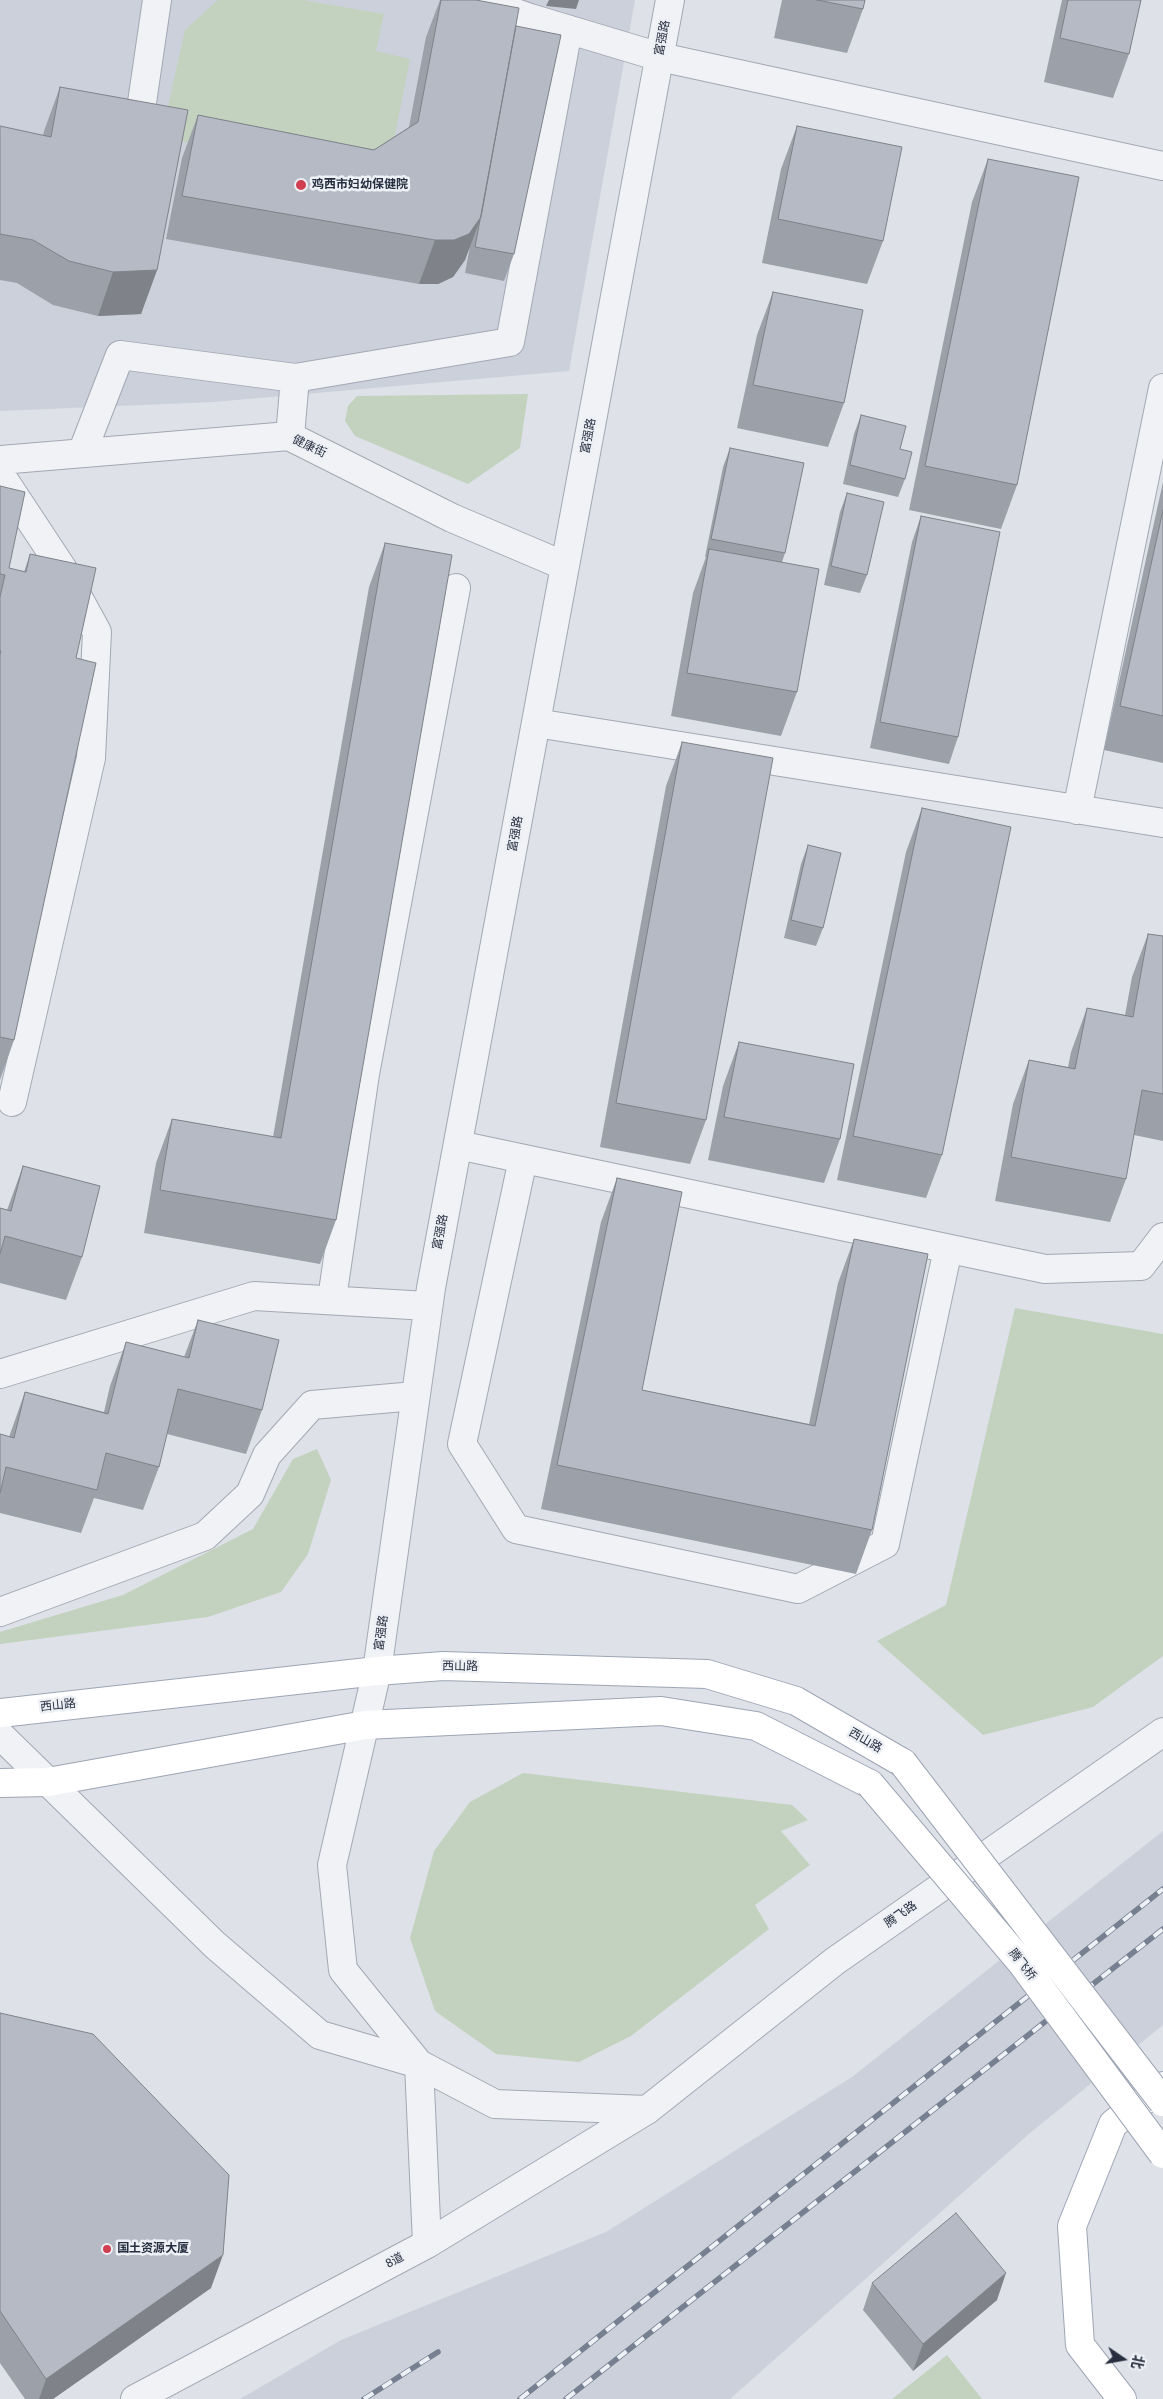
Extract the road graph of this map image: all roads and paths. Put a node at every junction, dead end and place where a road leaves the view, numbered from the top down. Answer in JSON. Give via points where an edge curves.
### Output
{"nodes":[{"id":1,"x":156,"y":0,"type":"edge"},
{"id":2,"x":478,"y":0,"type":"edge"},
{"id":3,"x":670,"y":0,"type":"edge"},
{"id":4,"x":568,"y":30,"type":"junction"},
{"id":5,"x":660,"y":56,"type":"junction"},
{"id":6,"x":139,"y":122,"type":"edge"},
{"id":7,"x":1163,"y":166,"type":"edge"},
{"id":8,"x":295,"y":378,"type":"junction"},
{"id":9,"x":1163,"y":388,"type":"edge"},
{"id":10,"x":290,"y":436,"type":"junction"},
{"id":11,"x":82,"y":453,"type":"junction"},
{"id":12,"x":0,"y":460,"type":"edge"},
{"id":13,"x":0,"y":474,"type":"edge"},
{"id":14,"x":565,"y":566,"type":"junction"},
{"id":15,"x":456,"y":588,"type":"dead end"},
{"id":16,"x":536,"y":723,"type":"junction"},
{"id":17,"x":1077,"y":810,"type":"junction"},
{"id":18,"x":1163,"y":823,"type":"edge"},
{"id":19,"x":12,"y":1102,"type":"dead end"},
{"id":20,"x":458,"y":1145,"type":"junction"},
{"id":21,"x":523,"y":1159,"type":"junction"},
{"id":22,"x":1163,"y":1237,"type":"edge"},
{"id":23,"x":948,"y":1249,"type":"junction"},
{"id":24,"x":334,"y":1285,"type":"dead end"},
{"id":25,"x":428,"y":1306,"type":"junction"},
{"id":26,"x":0,"y":1374,"type":"edge"},
{"id":27,"x":415,"y":1396,"type":"junction"},
{"id":28,"x":0,"y":1612,"type":"edge"},
{"id":29,"x":377,"y":1671,"type":"junction"},
{"id":30,"x":0,"y":1713,"type":"edge"},
{"id":31,"x":365,"y":1725,"type":"junction"},
{"id":32,"x":1163,"y":1732,"type":"edge"},
{"id":33,"x":0,"y":1735,"type":"edge"},
{"id":34,"x":48,"y":1782,"type":"junction"},
{"id":35,"x":0,"y":1783,"type":"edge"},
{"id":36,"x":419,"y":2064,"type":"junction"},
{"id":37,"x":1163,"y":2086,"type":"edge"},
{"id":38,"x":1163,"y":2102,"type":"edge"},
{"id":39,"x":647,"y":2110,"type":"junction"},
{"id":40,"x":1163,"y":2154,"type":"edge"},
{"id":41,"x":427,"y":2244,"type":"junction"},
{"id":42,"x":135,"y":2399,"type":"edge"},
{"id":43,"x":1122,"y":2399,"type":"edge"}],
"edges":[{"from":1,"to":6,"type":"street"},
{"from":2,"to":4,"type":"street"},
{"from":3,"to":5,"type":"street","name":"富强路"},
{"from":4,"to":5,"type":"street"},
{"from":4,"to":8,"type":"street","via":[[510,342]]},
{"from":5,"to":7,"type":"street"},
{"from":5,"to":14,"type":"street","name":"富强路"},
{"from":8,"to":10,"type":"street"},
{"from":8,"to":11,"type":"street","via":[[120,356]]},
{"from":9,"to":17,"type":"street"},
{"from":10,"to":11,"type":"street","name":"健康街"},
{"from":10,"to":14,"type":"street","name":"健康街","via":[[452,518]]},
{"from":11,"to":12,"type":"street","name":"健康街"},
{"from":13,"to":19,"type":"street","via":[[62,568],[97,632],[91,758]]},
{"from":14,"to":16,"type":"street","name":"富强路"},
{"from":15,"to":24,"type":"street","via":[[365,1074]]},
{"from":16,"to":17,"type":"street"},
{"from":16,"to":20,"type":"street","name":"富强路"},
{"from":17,"to":18,"type":"street"},
{"from":20,"to":21,"type":"street"},
{"from":20,"to":25,"type":"street","name":"富强路"},
{"from":21,"to":23,"type":"street"},
{"from":21,"to":23,"type":"street","via":[[462,1444],[516,1529],[788,1587],[798,1589],[885,1544]]},
{"from":22,"to":23,"type":"street","via":[[1141,1266],[1045,1269]]},
{"from":25,"to":26,"type":"street","via":[[254,1296]]},
{"from":25,"to":27,"type":"street","name":"富强路"},
{"from":27,"to":28,"type":"street","via":[[312,1405],[267,1455],[250,1494],[205,1536]]},
{"from":27,"to":29,"type":"street","name":"富强路"},
{"from":29,"to":30,"type":"main road","name":"西山路"},
{"from":29,"to":31,"type":"street","name":"富强路"},
{"from":29,"to":38,"type":"main road","name":"西山路","bridge":true,"via":[[443,1666],[707,1674],[796,1701],[902,1763]]},
{"from":31,"to":34,"type":"main road"},
{"from":31,"to":36,"type":"street","name":"富强路","via":[[332,1864],[343,1970]]},
{"from":31,"to":40,"type":"main road","name":"腾飞桥","bridge":true,"via":[[661,1711],[756,1726],[870,1784],[1021,1962]]},
{"from":32,"to":39,"type":"street","name":"腾飞路","via":[[835,1961]]},
{"from":33,"to":34,"type":"street"},
{"from":34,"to":35,"type":"main road"},
{"from":34,"to":36,"type":"street","via":[[215,1945],[320,2035]]},
{"from":36,"to":39,"type":"street","via":[[495,2104]]},
{"from":36,"to":41,"type":"street"},
{"from":37,"to":43,"type":"main road","via":[[1113,2124],[1072,2226],[1080,2345]]},
{"from":39,"to":41,"type":"street","name":"8道"},
{"from":41,"to":42,"type":"street","name":"8道"}]}
